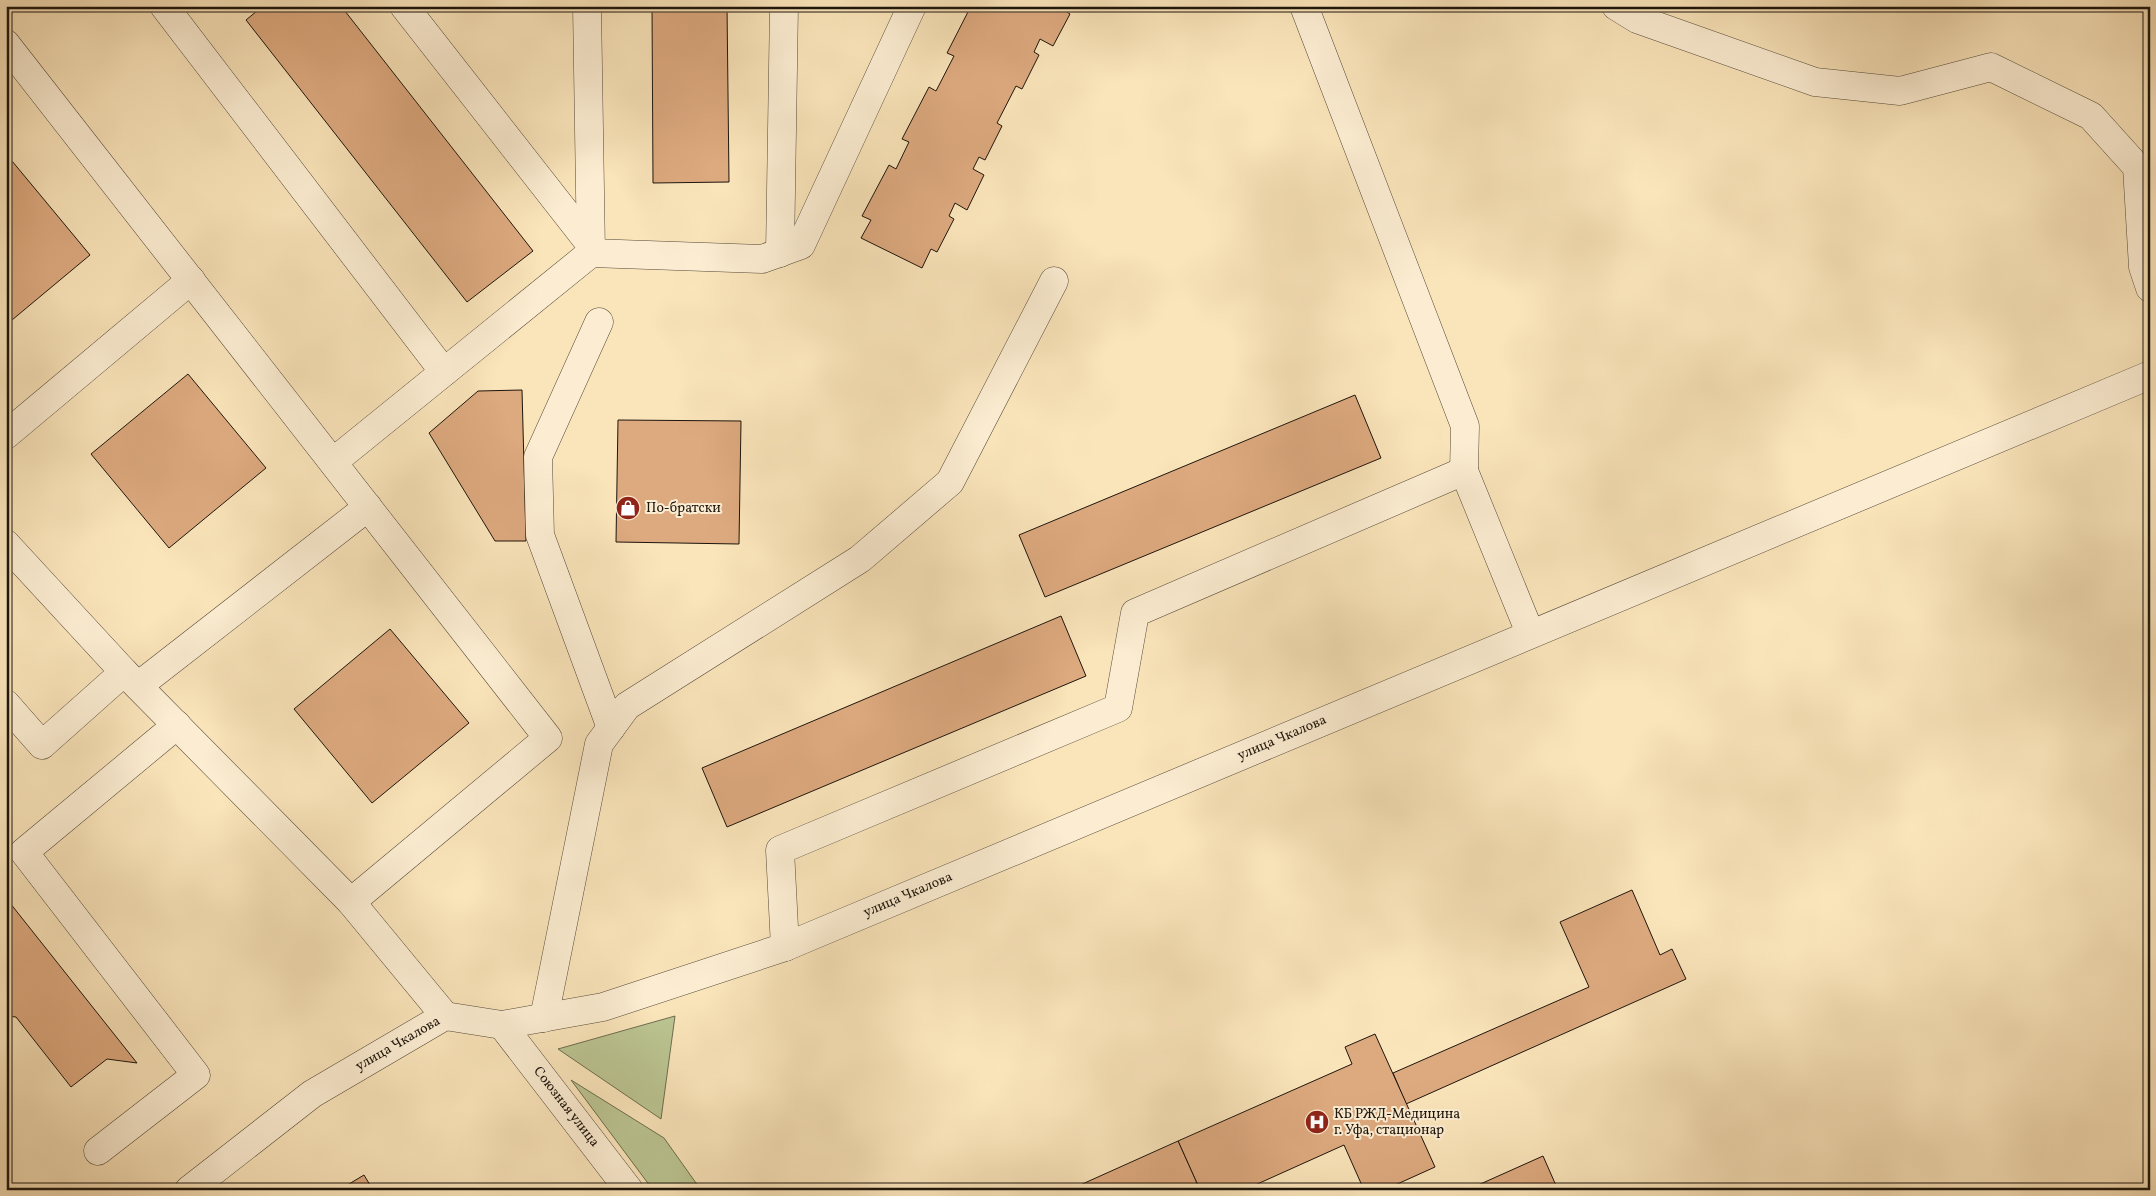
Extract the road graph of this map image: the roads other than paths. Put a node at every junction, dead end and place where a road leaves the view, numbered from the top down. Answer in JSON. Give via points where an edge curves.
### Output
{"nodes":[{"id":1,"x":164,"y":6,"type":"edge"},
{"id":2,"x":404,"y":6,"type":"edge"},
{"id":3,"x":587,"y":6,"type":"edge"},
{"id":4,"x":784,"y":6,"type":"edge"},
{"id":5,"x":912,"y":6,"type":"edge"},
{"id":6,"x":1304,"y":6,"type":"edge"},
{"id":7,"x":1616,"y":6,"type":"edge"},
{"id":8,"x":6,"y":44,"type":"edge"},
{"id":9,"x":591,"y":249,"type":"junction"},
{"id":10,"x":780,"y":253,"type":"junction"},
{"id":11,"x":190,"y":280,"type":"junction"},
{"id":12,"x":1054,"y":281,"type":"dead end"},
{"id":13,"x":2150,"y":288,"type":"edge"},
{"id":14,"x":599,"y":322,"type":"dead end"},
{"id":15,"x":444,"y":372,"type":"junction"},
{"id":16,"x":2150,"y":375,"type":"edge"},
{"id":17,"x":6,"y":435,"type":"edge"},
{"id":18,"x":333,"y":462,"type":"junction"},
{"id":19,"x":1464,"y":471,"type":"junction"},
{"id":20,"x":368,"y":507,"type":"junction"},
{"id":21,"x":6,"y":544,"type":"edge"},
{"id":22,"x":1530,"y":633,"type":"junction"},
{"id":23,"x":131,"y":679,"type":"junction"},
{"id":24,"x":6,"y":704,"type":"edge"},
{"id":25,"x":177,"y":725,"type":"junction"},
{"id":26,"x":611,"y":728,"type":"junction"},
{"id":27,"x":351,"y":902,"type":"junction"},
{"id":28,"x":785,"y":947,"type":"junction"},
{"id":29,"x":445,"y":1016,"type":"junction"},
{"id":30,"x":544,"y":1018,"type":"junction"},
{"id":31,"x":502,"y":1025,"type":"junction"},
{"id":32,"x":98,"y":1151,"type":"dead end"},
{"id":33,"x":189,"y":1190,"type":"edge"},
{"id":34,"x":629,"y":1190,"type":"edge"}],
"edges":[{"from":1,"to":15,"type":"street"},
{"from":2,"to":9,"type":"street"},
{"from":3,"to":9,"type":"street"},
{"from":4,"to":10,"type":"street"},
{"from":5,"to":10,"type":"street","via":[[801,245]]},
{"from":6,"to":19,"type":"street","via":[[1465,426]]},
{"from":7,"to":13,"type":"street","via":[[1637,19],[1815,82],[1900,92],[1991,67],[2091,116],[2137,167],[2143,267]]},
{"from":8,"to":11,"type":"street"},
{"from":9,"to":10,"type":"street","via":[[762,259]]},
{"from":9,"to":15,"type":"street"},
{"from":11,"to":17,"type":"street"},
{"from":11,"to":18,"type":"street"},
{"from":12,"to":26,"type":"street","via":[[950,482],[860,559],[627,706]]},
{"from":14,"to":26,"type":"street","via":[[538,457],[540,534]]},
{"from":15,"to":18,"type":"street"},
{"from":16,"to":22,"type":"street","name":"улица Чкалова"},
{"from":18,"to":20,"type":"street"},
{"from":19,"to":22,"type":"street"},
{"from":19,"to":28,"type":"street","via":[[1135,613],[1118,708],[780,850]]},
{"from":20,"to":23,"type":"street"},
{"from":20,"to":27,"type":"street","via":[[548,738]]},
{"from":21,"to":23,"type":"street"},
{"from":22,"to":28,"type":"street","name":"улица Чкалова"},
{"from":23,"to":24,"type":"street","via":[[42,744]]},
{"from":23,"to":25,"type":"street"},
{"from":25,"to":27,"type":"street"},
{"from":25,"to":32,"type":"street","via":[[24,852],[196,1075]]},
{"from":26,"to":30,"type":"street","via":[[599,744]]},
{"from":27,"to":29,"type":"street"},
{"from":28,"to":30,"type":"street","name":"улица Чкалова","via":[[603,1007]]},
{"from":29,"to":31,"type":"street","name":"улица Чкалова"},
{"from":29,"to":33,"type":"street","name":"улица Чкалова","via":[[312,1094]]},
{"from":30,"to":31,"type":"street","name":"улица Чкалова"},
{"from":31,"to":34,"type":"street","name":"Союзная улица"}]}
